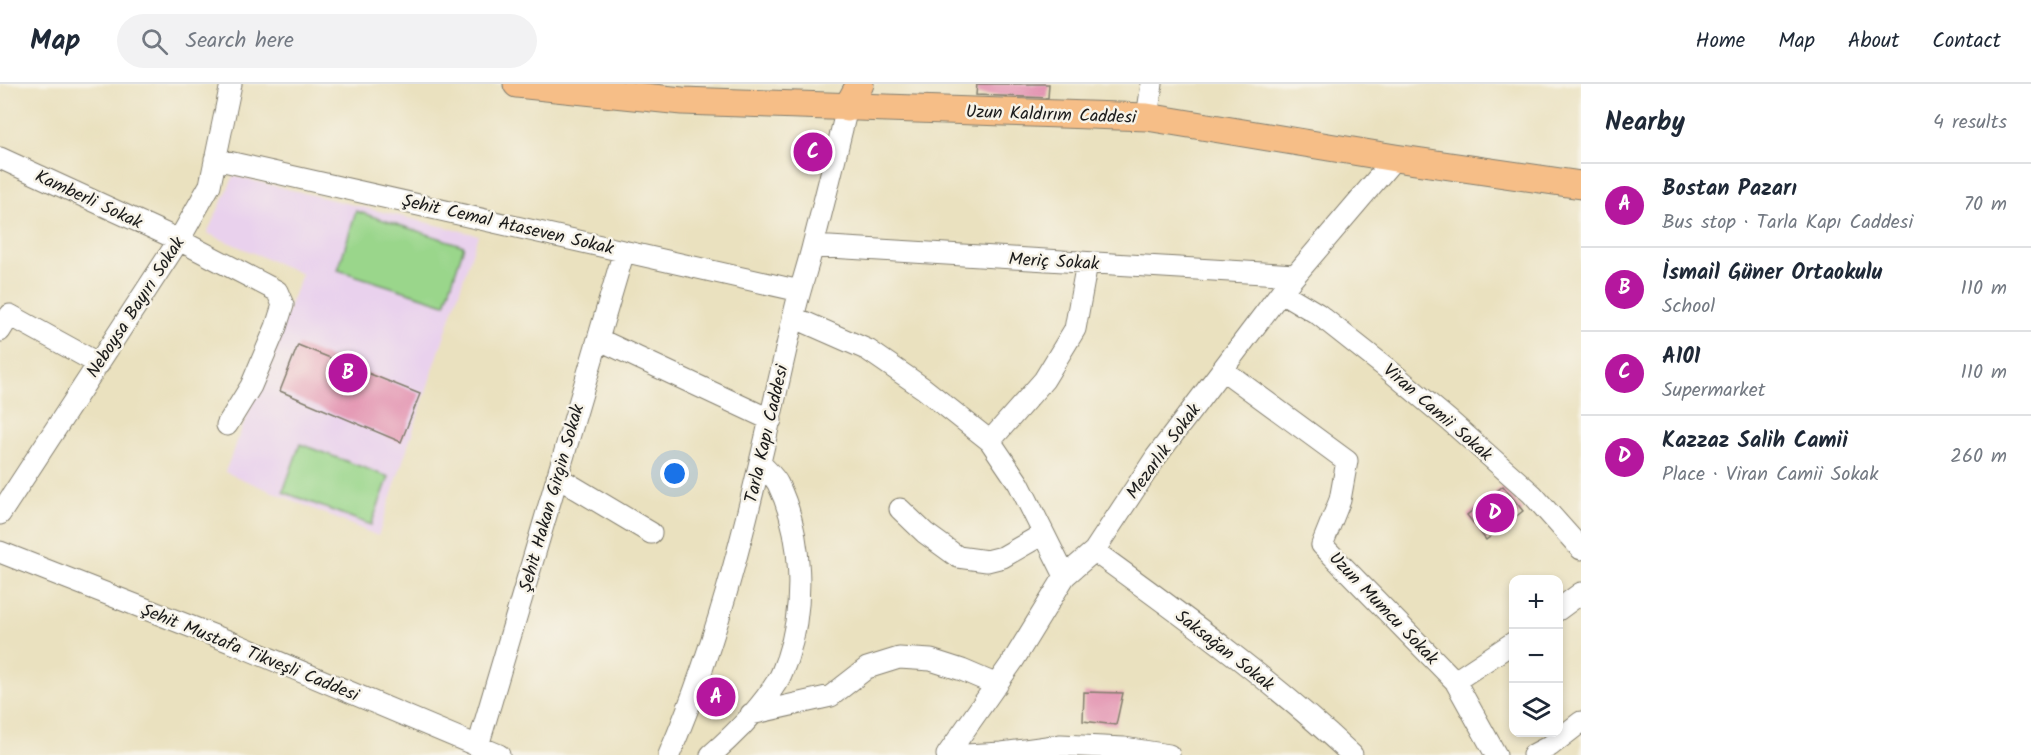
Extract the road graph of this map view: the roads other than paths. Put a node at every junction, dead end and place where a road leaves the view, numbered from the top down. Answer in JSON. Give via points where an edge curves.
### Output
{"nodes":[{"id":1,"x":231,"y":84,"type":"edge"},
{"id":2,"x":517,"y":84,"type":"edge"},
{"id":3,"x":860,"y":84,"type":"edge"},
{"id":4,"x":1152,"y":84,"type":"edge"},
{"id":5,"x":564,"y":87,"type":"edge"},
{"id":6,"x":659,"y":92,"type":"edge"},
{"id":7,"x":847,"y":108,"type":"junction"},
{"id":8,"x":1147,"y":117,"type":"junction"},
{"id":9,"x":0,"y":158,"type":"edge"},
{"id":10,"x":1395,"y":158,"type":"junction"},
{"id":11,"x":216,"y":159,"type":"junction"},
{"id":12,"x":1581,"y":185,"type":"edge"},
{"id":13,"x":179,"y":240,"type":"junction"},
{"id":14,"x":813,"y":246,"type":"junction"},
{"id":15,"x":624,"y":251,"type":"junction"},
{"id":16,"x":1087,"y":262,"type":"junction"},
{"id":17,"x":1288,"y":284,"type":"junction"},
{"id":18,"x":800,"y":291,"type":"junction"},
{"id":19,"x":793,"y":317,"type":"junction"},
{"id":20,"x":0,"y":331,"type":"edge"},
{"id":21,"x":598,"y":339,"type":"junction"},
{"id":22,"x":99,"y":364,"type":"junction"},
{"id":23,"x":1223,"y":370,"type":"junction"},
{"id":24,"x":771,"y":420,"type":"junction"},
{"id":25,"x":227,"y":425,"type":"dead end"},
{"id":26,"x":990,"y":441,"type":"junction"},
{"id":27,"x":760,"y":463,"type":"junction"},
{"id":28,"x":557,"y":477,"type":"junction"},
{"id":29,"x":900,"y":509,"type":"dead end"},
{"id":30,"x":0,"y":514,"type":"edge"},
{"id":31,"x":651,"y":534,"type":"dead end"},
{"id":32,"x":1043,"y":534,"type":"junction"},
{"id":33,"x":1581,"y":549,"type":"edge"},
{"id":34,"x":1094,"y":551,"type":"junction"},
{"id":35,"x":0,"y":552,"type":"edge"},
{"id":36,"x":1065,"y":576,"type":"junction"},
{"id":37,"x":1581,"y":593,"type":"edge"},
{"id":38,"x":1563,"y":606,"type":"edge"},
{"id":39,"x":1509,"y":645,"type":"edge"},
{"id":40,"x":1455,"y":681,"type":"junction"},
{"id":41,"x":997,"y":685,"type":"junction"},
{"id":42,"x":751,"y":714,"type":"junction"},
{"id":43,"x":1581,"y":722,"type":"edge"},
{"id":44,"x":478,"y":746,"type":"junction"},
{"id":45,"x":499,"y":755,"type":"edge"},
{"id":46,"x":669,"y":755,"type":"edge"},
{"id":47,"x":711,"y":755,"type":"edge"},
{"id":48,"x":947,"y":755,"type":"edge"},
{"id":49,"x":966,"y":755,"type":"edge"},
{"id":50,"x":1169,"y":755,"type":"edge"},
{"id":51,"x":1352,"y":755,"type":"edge"},
{"id":52,"x":1496,"y":755,"type":"edge"},
{"id":53,"x":1533,"y":755,"type":"edge"}],
"edges":[{"from":1,"to":11,"type":"street","name":"Neboysa Bayırı Sokak"},
{"from":2,"to":5,"type":"main road","name":"Uzun Kaldırım Caddesi"},
{"from":3,"to":7,"type":"main road"},
{"from":4,"to":8,"type":"street"},
{"from":5,"to":6,"type":"main road","name":"Uzun Kaldırım Caddesi"},
{"from":6,"to":7,"type":"main road","name":"Uzun Kaldırım Caddesi"},
{"from":7,"to":8,"type":"main road","name":"Uzun Kaldırım Caddesi"},
{"from":7,"to":14,"type":"street","name":"Tarla Kapı Caddesi"},
{"from":8,"to":10,"type":"main road","name":"Uzun Kaldırım Caddesi"},
{"from":9,"to":13,"type":"street","name":"Kamberli Sokak"},
{"from":10,"to":12,"type":"main road","name":"Uzun Kaldırım Caddesi"},
{"from":10,"to":17,"type":"street","name":"Mezarlık Sokak"},
{"from":11,"to":13,"type":"street","name":"Neboysa Bayırı Sokak","via":[[210,185]]},
{"from":11,"to":15,"type":"street","name":"Şehit Cemal Ataseven Sokak"},
{"from":13,"to":22,"type":"street","name":"Neboysa Bayırı Sokak"},
{"from":13,"to":25,"type":"street","name":"Kamberli Sokak","via":[[277,291],[283,305],[251,386]]},
{"from":14,"to":16,"type":"street","name":"Meriç Sokak"},
{"from":14,"to":18,"type":"street","name":"Tarla Kapı Caddesi"},
{"from":15,"to":18,"type":"street","name":"Şehit Cemal Ataseven Sokak"},
{"from":15,"to":21,"type":"street","name":"Şehit Hakan Girgin Sokak"},
{"from":16,"to":17,"type":"street","name":"Meriç Sokak"},
{"from":16,"to":26,"type":"street","via":[[1075,329],[1044,380]]},
{"from":17,"to":23,"type":"street","name":"Mezarlık Sokak"},
{"from":17,"to":33,"type":"street","name":"Viran Camii Sokak","via":[[1318,314],[1532,494]]},
{"from":18,"to":19,"type":"street","name":"Tarla Kapı Caddesi"},
{"from":19,"to":24,"type":"street","name":"Tarla Kapı Caddesi"},
{"from":19,"to":26,"type":"street","via":[[868,350]]},
{"from":20,"to":22,"type":"street","via":[[10,315]]},
{"from":21,"to":24,"type":"street"},
{"from":21,"to":28,"type":"street","name":"Şehit Hakan Girgin Sokak"},
{"from":22,"to":30,"type":"street","name":"Neboysa Bayırı Sokak"},
{"from":23,"to":34,"type":"street","name":"Mezarlık Sokak","via":[[1155,457]]},
{"from":23,"to":40,"type":"street","name":"Uzun Mumcu Sokak","via":[[1347,461],[1340,500],[1322,545]]},
{"from":24,"to":27,"type":"street","name":"Tarla Kapı Caddesi"},
{"from":26,"to":32,"type":"street","via":[[1019,484]]},
{"from":27,"to":42,"type":"street","via":[[777,482],[792,520],[799,605],[793,641],[780,679]]},
{"from":27,"to":46,"type":"street","name":"Tarla Kapı Caddesi","via":[[703,670]]},
{"from":28,"to":31,"type":"street"},
{"from":28,"to":44,"type":"street","name":"Şehit Hakan Girgin Sokak"},
{"from":29,"to":32,"type":"street","via":[[958,557],[987,561],[1003,557]]},
{"from":32,"to":36,"type":"street"},
{"from":34,"to":36,"type":"street","name":"Mezarlık Sokak"},
{"from":34,"to":51,"type":"street","name":"Saksağan Sokak","via":[[1255,673]]},
{"from":35,"to":44,"type":"street","name":"Şehit Mustafa Tikveşli Caddesi","via":[[238,645]]},
{"from":36,"to":41,"type":"street","name":"Mezarlık Sokak"},
{"from":37,"to":38,"type":"street"},
{"from":39,"to":40,"type":"street"},
{"from":40,"to":52,"type":"street","name":"Uzun Mumcu Sokak"},
{"from":41,"to":42,"type":"street","via":[[931,660],[900,658],[867,668],[831,696]]},
{"from":41,"to":48,"type":"street","name":"Mezarlık Sokak"},
{"from":42,"to":47,"type":"street"},
{"from":43,"to":53,"type":"street"},
{"from":44,"to":45,"type":"street","name":"Şehit Mustafa Tikveşli Caddesi"},
{"from":49,"to":50,"type":"street","via":[[1061,745]]}]}
